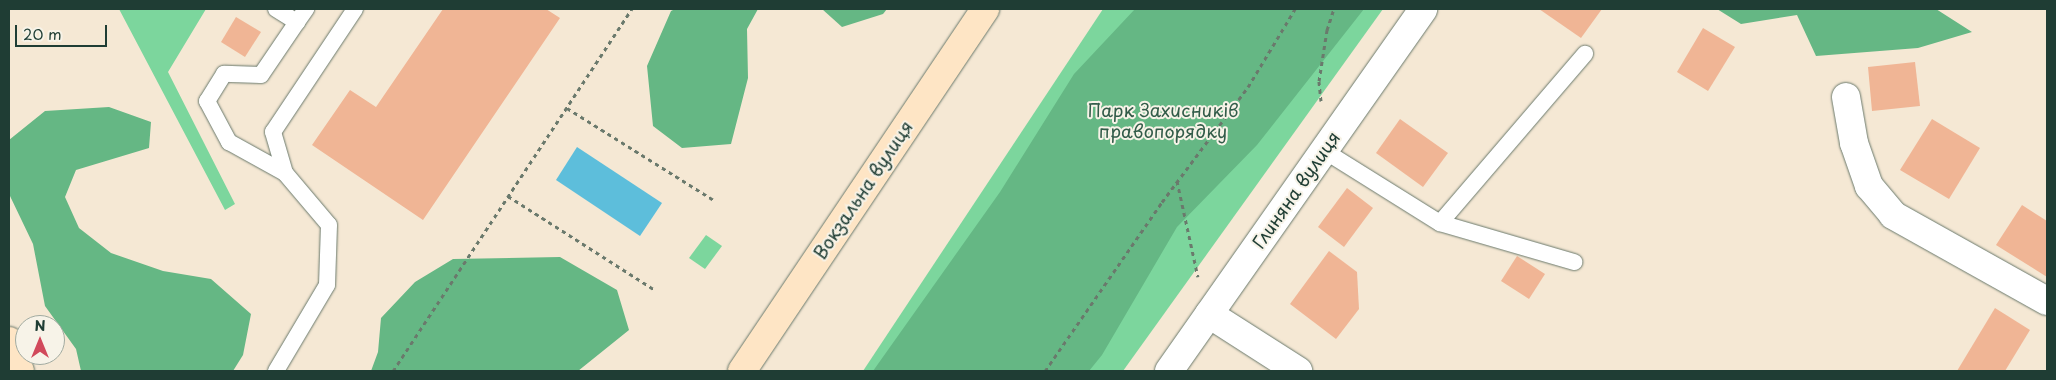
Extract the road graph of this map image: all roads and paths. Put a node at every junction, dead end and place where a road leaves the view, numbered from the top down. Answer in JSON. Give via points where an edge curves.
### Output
{"nodes":[{"id":1,"x":276,"y":9,"type":"edge"},
{"id":2,"x":354,"y":9,"type":"edge"},
{"id":3,"x":632,"y":9,"type":"edge"},
{"id":4,"x":985,"y":9,"type":"edge"},
{"id":5,"x":1295,"y":9,"type":"edge"},
{"id":6,"x":1334,"y":9,"type":"edge"},
{"id":7,"x":1423,"y":9,"type":"edge"},
{"id":8,"x":301,"y":15,"type":"edge"},
{"id":9,"x":1585,"y":54,"type":"dead end"},
{"id":10,"x":1846,"y":97,"type":"dead end"},
{"id":11,"x":566,"y":108,"type":"junction"},
{"id":12,"x":1324,"y":150,"type":"junction"},
{"id":13,"x":285,"y":173,"type":"junction"},
{"id":14,"x":1177,"y":181,"type":"junction"},
{"id":15,"x":508,"y":196,"type":"junction"},
{"id":16,"x":715,"y":201,"type":"dead end"},
{"id":17,"x":1440,"y":223,"type":"junction"},
{"id":18,"x":1574,"y":262,"type":"dead end"},
{"id":19,"x":655,"y":290,"type":"dead end"},
{"id":20,"x":2047,"y":301,"type":"edge"},
{"id":21,"x":1209,"y":314,"type":"junction"},
{"id":22,"x":9,"y":342,"type":"edge"},
{"id":23,"x":20,"y":371,"type":"edge"},
{"id":24,"x":276,"y":371,"type":"edge"},
{"id":25,"x":393,"y":371,"type":"edge"},
{"id":26,"x":742,"y":371,"type":"edge"},
{"id":27,"x":1045,"y":371,"type":"edge"},
{"id":28,"x":1169,"y":371,"type":"edge"},
{"id":29,"x":1298,"y":371,"type":"edge"}],
"edges":[{"from":1,"to":8,"type":"lane"},
{"from":2,"to":13,"type":"lane","via":[[273,132]]},
{"from":3,"to":11,"type":"path"},
{"from":4,"to":26,"type":"main road","name":"Вокзальна вулиця"},
{"from":5,"to":14,"type":"path","via":[[1248,87]]},
{"from":6,"to":12,"type":"path","via":[[1326,30],[1319,81]]},
{"from":7,"to":12,"type":"street","name":"Глиняна вулиця"},
{"from":8,"to":13,"type":"lane","via":[[261,76],[224,74],[206,101],[229,142]]},
{"from":9,"to":17,"type":"lane"},
{"from":10,"to":20,"type":"street","via":[[1854,143],[1869,186],[1893,215]]},
{"from":11,"to":15,"type":"path"},
{"from":11,"to":16,"type":"path"},
{"from":12,"to":17,"type":"lane"},
{"from":12,"to":21,"type":"street","name":"Глиняна вулиця"},
{"from":13,"to":24,"type":"lane","via":[[329,225],[327,285]]},
{"from":14,"to":21,"type":"path","via":[[1189,246]]},
{"from":14,"to":27,"type":"path"},
{"from":15,"to":19,"type":"path"},
{"from":15,"to":25,"type":"path"},
{"from":17,"to":18,"type":"lane"},
{"from":21,"to":28,"type":"street","name":"Глиняна вулиця"},
{"from":21,"to":29,"type":"street"},
{"from":22,"to":23,"type":"main road"}]}
